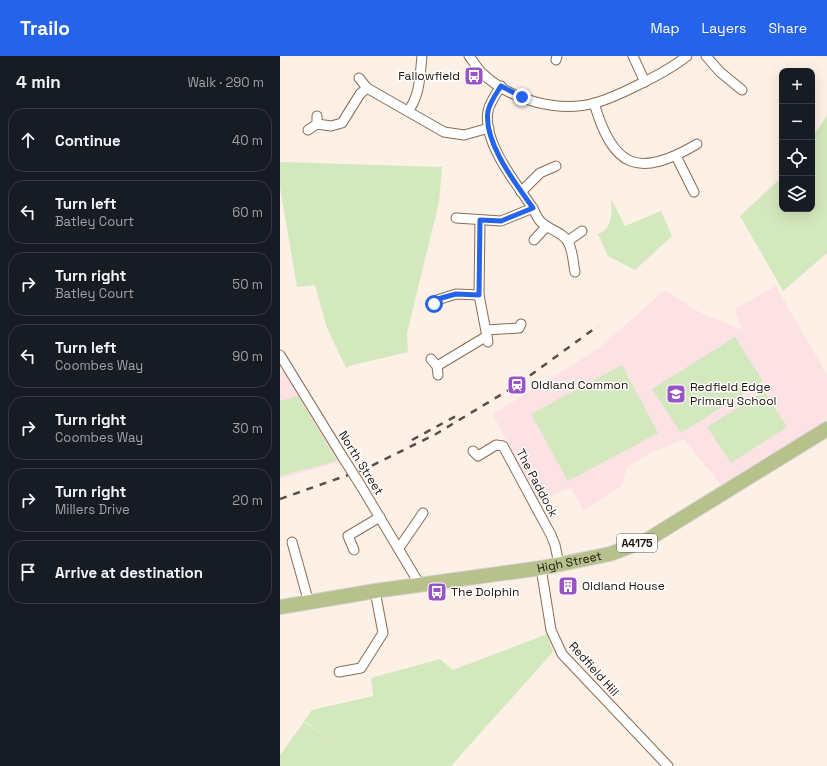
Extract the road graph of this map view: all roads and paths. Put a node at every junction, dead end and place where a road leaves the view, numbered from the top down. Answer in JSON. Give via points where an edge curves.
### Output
{"nodes":[{"id":1,"x":426,"y":56,"type":"edge"},
{"id":2,"x":469,"y":56,"type":"edge"},
{"id":3,"x":633,"y":56,"type":"edge"},
{"id":4,"x":686,"y":56,"type":"edge"},
{"id":5,"x":706,"y":56,"type":"edge"},
{"id":6,"x":418,"y":57,"type":"edge"},
{"id":7,"x":359,"y":78,"type":"dead end"},
{"id":8,"x":645,"y":82,"type":"junction"},
{"id":9,"x":501,"y":86,"type":"junction"},
{"id":10,"x":367,"y":88,"type":"junction"},
{"id":11,"x":742,"y":90,"type":"dead end"},
{"id":12,"x":594,"y":103,"type":"junction"},
{"id":13,"x":408,"y":111,"type":"junction"},
{"id":14,"x":489,"y":128,"type":"junction"},
{"id":15,"x":308,"y":130,"type":"dead end"},
{"id":16,"x":697,"y":144,"type":"dead end"},
{"id":17,"x":676,"y":156,"type":"junction"},
{"id":18,"x":556,"y":166,"type":"dead end"},
{"id":19,"x":521,"y":192,"type":"junction"},
{"id":20,"x":694,"y":192,"type":"dead end"},
{"id":21,"x":533,"y":208,"type":"junction"},
{"id":22,"x":456,"y":218,"type":"dead end"},
{"id":23,"x":480,"y":220,"type":"junction"},
{"id":24,"x":546,"y":227,"type":"junction"},
{"id":25,"x":582,"y":231,"type":"dead end"},
{"id":26,"x":534,"y":240,"type":"dead end"},
{"id":27,"x":568,"y":241,"type":"junction"},
{"id":28,"x":575,"y":272,"type":"dead end"},
{"id":29,"x":479,"y":295,"type":"junction"},
{"id":30,"x":434,"y":300,"type":"dead end"},
{"id":31,"x":521,"y":324,"type":"dead end"},
{"id":32,"x":487,"y":336,"type":"junction"},
{"id":33,"x":280,"y":355,"type":"edge"},
{"id":34,"x":435,"y":367,"type":"dead end"},
{"id":35,"x":827,"y":429,"type":"edge"},
{"id":36,"x":473,"y":451,"type":"dead end"},
{"id":37,"x":423,"y":513,"type":"dead end"},
{"id":38,"x":380,"y":517,"type":"junction"},
{"id":39,"x":292,"y":542,"type":"dead end"},
{"id":40,"x":399,"y":548,"type":"junction"},
{"id":41,"x":354,"y":550,"type":"dead end"},
{"id":42,"x":559,"y":564,"type":"junction"},
{"id":43,"x":541,"y":568,"type":"junction"},
{"id":44,"x":420,"y":585,"type":"junction"},
{"id":45,"x":375,"y":591,"type":"junction"},
{"id":46,"x":309,"y":603,"type":"junction"},
{"id":47,"x":280,"y":607,"type":"edge"},
{"id":48,"x":339,"y":672,"type":"dead end"},
{"id":49,"x":668,"y":766,"type":"edge"}],
"edges":[{"from":1,"to":6,"type":"street"},
{"from":2,"to":9,"type":"street","via":[[482,73]]},
{"from":3,"to":8,"type":"street"},
{"from":4,"to":8,"type":"street"},
{"from":5,"to":11,"type":"street","via":[[720,72]]},
{"from":6,"to":13,"type":"street","via":[[417,94]]},
{"from":7,"to":10,"type":"street"},
{"from":8,"to":12,"type":"street"},
{"from":9,"to":12,"type":"street","via":[[546,106],[563,107]]},
{"from":9,"to":14,"type":"street","via":[[488,110]]},
{"from":10,"to":13,"type":"street"},
{"from":10,"to":15,"type":"street","via":[[360,94],[342,123],[331,126],[317,120]]},
{"from":12,"to":17,"type":"street","via":[[601,127],[618,154],[630,162],[643,165]]},
{"from":13,"to":14,"type":"street","via":[[444,132],[464,135]]},
{"from":14,"to":19,"type":"street","via":[[504,168]]},
{"from":16,"to":17,"type":"street"},
{"from":17,"to":20,"type":"street"},
{"from":18,"to":19,"type":"street","via":[[540,173]]},
{"from":19,"to":21,"type":"street"},
{"from":21,"to":23,"type":"street","via":[[501,221]]},
{"from":21,"to":24,"type":"street","via":[[538,219]]},
{"from":22,"to":23,"type":"street"},
{"from":23,"to":29,"type":"street"},
{"from":24,"to":26,"type":"street"},
{"from":24,"to":27,"type":"street"},
{"from":25,"to":27,"type":"street"},
{"from":27,"to":28,"type":"street"},
{"from":29,"to":30,"type":"street","via":[[456,294]]},
{"from":29,"to":32,"type":"street"},
{"from":31,"to":32,"type":"street","via":[[519,328]]},
{"from":32,"to":34,"type":"street"},
{"from":33,"to":38,"type":"street","name":"North Street","bridge":true},
{"from":35,"to":42,"type":"main road","name":"High Street","number":"A4175","via":[[647,540],[610,554]]},
{"from":36,"to":42,"type":"street","name":"The Paddock","via":[[478,456],[496,445],[503,446],[551,536]]},
{"from":37,"to":40,"type":"street"},
{"from":38,"to":40,"type":"street","name":"North Street"},
{"from":38,"to":41,"type":"street","via":[[348,536]]},
{"from":39,"to":46,"type":"street"},
{"from":40,"to":44,"type":"street","name":"North Street"},
{"from":42,"to":43,"type":"main road","name":"High Street","number":"A4175"},
{"from":43,"to":44,"type":"main road","name":"High Street","number":"A4175"},
{"from":43,"to":49,"type":"street","name":"Redfield Hill","via":[[551,630],[562,654]]},
{"from":44,"to":45,"type":"main road","name":"High Street","number":"A4175"},
{"from":45,"to":46,"type":"main road","name":"High Street","number":"A4175"},
{"from":45,"to":48,"type":"street","via":[[383,633],[361,668]]},
{"from":46,"to":47,"type":"main road","name":"High Street","number":"A4175"}]}
